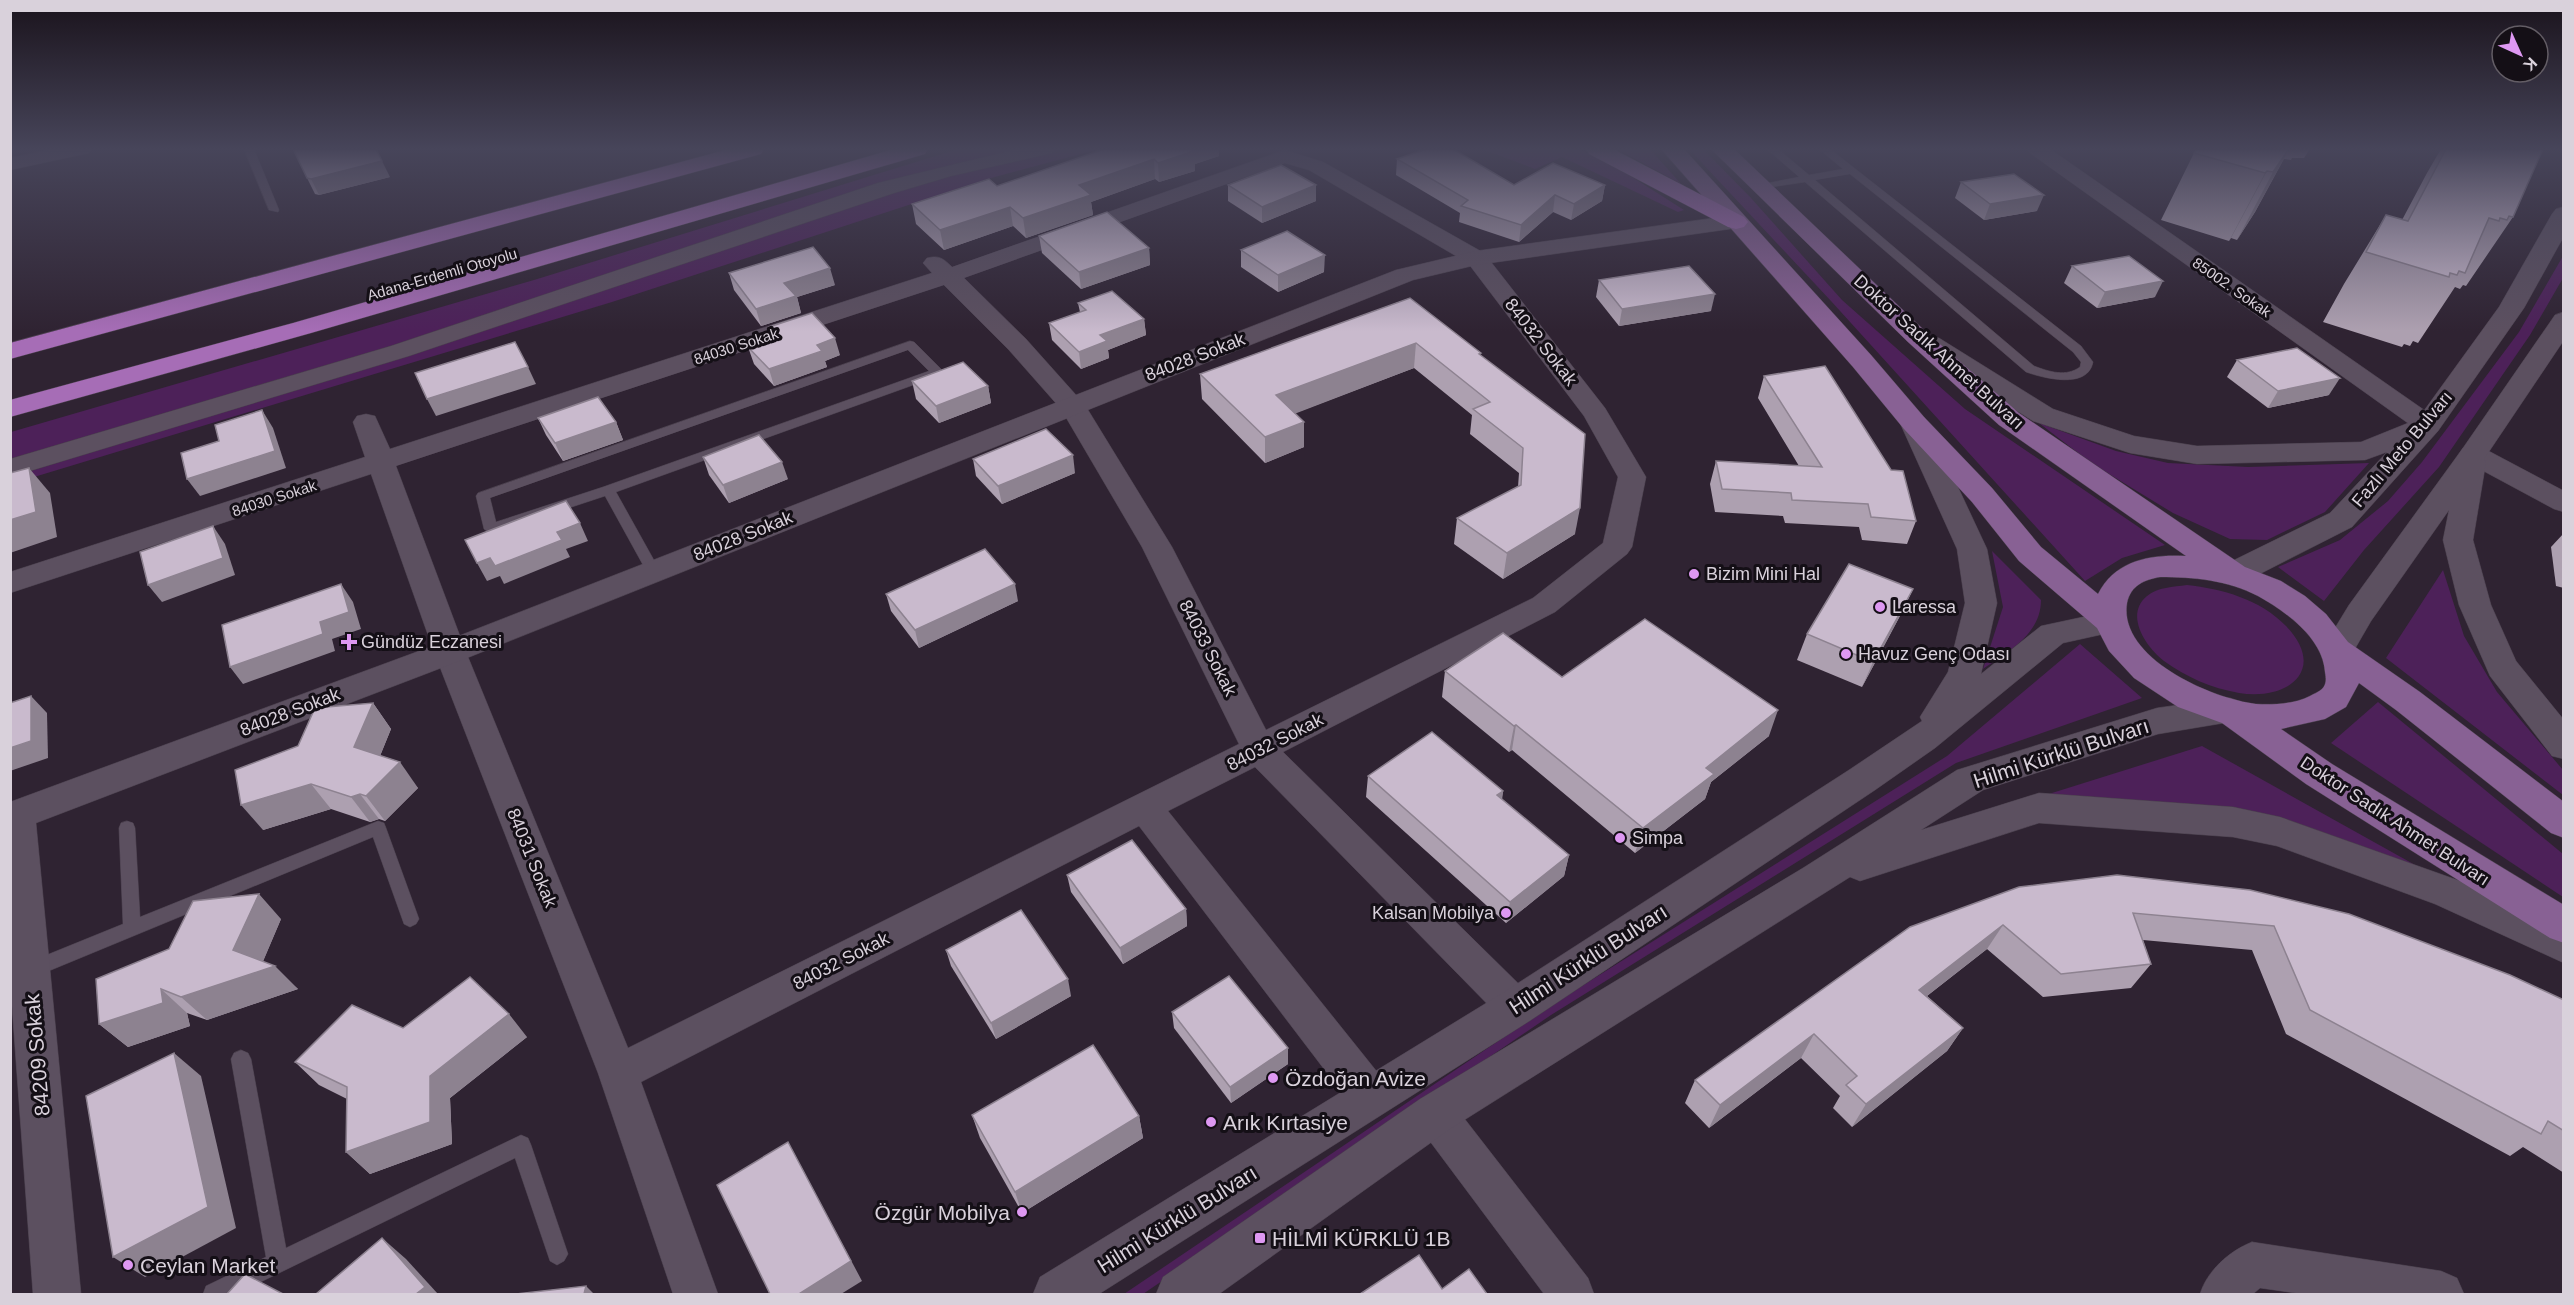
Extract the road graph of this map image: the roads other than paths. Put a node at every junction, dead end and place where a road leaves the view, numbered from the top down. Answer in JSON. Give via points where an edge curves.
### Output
{"nodes":[{"id":1,"x":492,"y":210,"type":"edge"},
{"id":2,"x":529,"y":210,"type":"edge"},
{"id":3,"x":665,"y":210,"type":"edge"},
{"id":4,"x":708,"y":210,"type":"edge"},
{"id":5,"x":821,"y":210,"type":"edge"},
{"id":6,"x":1121,"y":210,"type":"edge"},
{"id":7,"x":1392,"y":210,"type":"edge"},
{"id":8,"x":1713,"y":210,"type":"edge"},
{"id":9,"x":1725,"y":210,"type":"edge"},
{"id":10,"x":1787,"y":210,"type":"edge"},
{"id":11,"x":1842,"y":210,"type":"edge"},
{"id":12,"x":1900,"y":210,"type":"edge"},
{"id":13,"x":2123,"y":210,"type":"edge"},
{"id":14,"x":2564,"y":214,"type":"edge"},
{"id":15,"x":1736,"y":222,"type":"junction"},
{"id":16,"x":1476,"y":258,"type":"junction"},
{"id":17,"x":941,"y":269,"type":"junction"},
{"id":18,"x":2564,"y":320,"type":"edge"},
{"id":19,"x":63,"y":337,"type":"junction"},
{"id":20,"x":1917,"y":337,"type":"junction"},
{"id":21,"x":10,"y":351,"type":"edge"},
{"id":22,"x":10,"y":395,"type":"edge"},
{"id":23,"x":1072,"y":405,"type":"junction"},
{"id":24,"x":10,"y":409,"type":"edge"},
{"id":25,"x":366,"y":422,"type":"dead end"},
{"id":26,"x":1914,"y":423,"type":"junction"},
{"id":27,"x":2428,"y":425,"type":"junction"},
{"id":28,"x":2473,"y":454,"type":"junction"},
{"id":29,"x":381,"y":463,"type":"junction"},
{"id":30,"x":10,"y":468,"type":"edge"},
{"id":31,"x":608,"y":490,"type":"junction"},
{"id":32,"x":2564,"y":503,"type":"edge"},
{"id":33,"x":652,"y":571,"type":"junction"},
{"id":34,"x":2233,"y":574,"type":"junction"},
{"id":35,"x":10,"y":583,"type":"edge"},
{"id":36,"x":2111,"y":622,"type":"junction"},
{"id":37,"x":2337,"y":651,"type":"junction"},
{"id":38,"x":450,"y":652,"type":"junction"},
{"id":39,"x":2230,"y":711,"type":"junction"},
{"id":40,"x":1923,"y":739,"type":"junction"},
{"id":41,"x":2564,"y":746,"type":"edge"},
{"id":42,"x":1259,"y":750,"type":"junction"},
{"id":43,"x":1145,"y":808,"type":"junction"},
{"id":44,"x":14,"y":816,"type":"edge"},
{"id":45,"x":2564,"y":823,"type":"edge"},
{"id":46,"x":127,"y":828,"type":"dead end"},
{"id":47,"x":1816,"y":879,"type":"junction"},
{"id":48,"x":410,"y":919,"type":"dead end"},
{"id":49,"x":2564,"y":926,"type":"edge"},
{"id":50,"x":132,"y":928,"type":"junction"},
{"id":51,"x":2564,"y":946,"type":"edge"},
{"id":52,"x":30,"y":970,"type":"junction"},
{"id":53,"x":1516,"y":1007,"type":"junction"},
{"id":54,"x":241,"y":1059,"type":"dead end"},
{"id":55,"x":618,"y":1073,"type":"junction"},
{"id":56,"x":1371,"y":1097,"type":"junction"},
{"id":57,"x":1435,"y":1114,"type":"junction"},
{"id":58,"x":556,"y":1254,"type":"dead end"},
{"id":59,"x":278,"y":1263,"type":"junction"},
{"id":60,"x":57,"y":1294,"type":"edge"},
{"id":61,"x":214,"y":1294,"type":"edge"},
{"id":62,"x":695,"y":1294,"type":"edge"},
{"id":63,"x":1057,"y":1294,"type":"edge"},
{"id":64,"x":1180,"y":1294,"type":"edge"},
{"id":65,"x":1572,"y":1294,"type":"edge"},
{"id":66,"x":2222,"y":1294,"type":"edge"},
{"id":67,"x":2441,"y":1294,"type":"edge"}],
"edges":[{"from":1,"to":19,"type":"highway","via":[[128,312]]},
{"from":2,"to":19,"type":"highway"},
{"from":3,"to":22,"type":"highway","name":"Adana-Erdemli Otoyolu"},
{"from":4,"to":24,"type":"highway"},
{"from":5,"to":30,"type":"street","via":[[400,351]]},
{"from":6,"to":17,"type":"street","name":"84030 Sokak"},
{"from":7,"to":16,"type":"street","name":"84030 Sokak"},
{"from":8,"to":15,"type":"highway"},
{"from":9,"to":15,"type":"main road"},
{"from":10,"to":20,"type":"main road","name":"Doktor Sadık Ahmet Bulvarı"},
{"from":11,"to":12,"type":"lane","via":[[2030,369],[2063,376],[2086,368],[2087,362],[2077,349]]},
{"from":13,"to":27,"type":"street","name":"85002. Sokak"},
{"from":14,"to":27,"type":"main road","name":"Fazlı Meto Bulvarı","via":[[2511,308]]},
{"from":15,"to":16,"type":"main road","name":"84028 Sokak"},
{"from":15,"to":26,"type":"main road"},
{"from":16,"to":23,"type":"main road","name":"84028 Sokak","via":[[1405,275]]},
{"from":16,"to":42,"type":"street","name":"84032 Sokak","via":[[1596,414],[1632,477],[1617,547],[1544,605]]},
{"from":17,"to":23,"type":"street","name":"84033 Sokak"},
{"from":17,"to":29,"type":"street","name":"84030 Sokak"},
{"from":18,"to":28,"type":"main road"},
{"from":19,"to":21,"type":"highway"},
{"from":20,"to":27,"type":"main road","via":[[2043,415],[2130,444],[2197,455],[2365,451]]},
{"from":20,"to":34,"type":"main road","name":"Doktor Sadık Ahmet Bulvarı","via":[[2009,419]]},
{"from":23,"to":33,"type":"main road","name":"84028 Sokak"},
{"from":23,"to":42,"type":"street","name":"84033 Sokak","via":[[1156,547]]},
{"from":25,"to":29,"type":"street","name":"84031 Sokak"},
{"from":26,"to":36,"type":"main road","via":[[1982,495],[2030,554]]},
{"from":26,"to":40,"type":"main road","via":[[1972,549],[1981,603],[1964,674]]},
{"from":27,"to":34,"type":"main road","name":"Fazlı Meto Bulvarı","via":[[2341,520]]},
{"from":28,"to":32,"type":"street"},
{"from":28,"to":37,"type":"main road"},
{"from":28,"to":41,"type":"main road","via":[[2458,540],[2475,605],[2502,666]]},
{"from":29,"to":35,"type":"street","name":"84030 Sokak"},
{"from":29,"to":38,"type":"street","name":"84031 Sokak"},
{"from":31,"to":31,"type":"lane","via":[[491,529],[483,496],[910,345],[937,372]]},
{"from":31,"to":33,"type":"lane"},
{"from":33,"to":38,"type":"main road","name":"84028 Sokak"},
{"from":34,"to":36,"type":"main road","via":[[2195,566],[2160,566],[2133,574],[2115,588],[2108,607]]},
{"from":34,"to":37,"type":"main road","via":[[2270,589],[2303,610],[2328,634]]},
{"from":36,"to":39,"type":"main road","via":[[2129,654],[2156,678],[2191,698]]},
{"from":36,"to":40,"type":"main road","name":"Hilmi Kürklü Bulvarı","via":[[2053,634]]},
{"from":37,"to":39,"type":"main road","via":[[2342,660],[2343,685],[2328,704],[2303,715],[2269,717]]},
{"from":37,"to":45,"type":"main road","via":[[2408,701]]},
{"from":38,"to":44,"type":"main road","name":"84028 Sokak"},
{"from":38,"to":55,"type":"street","name":"84031 Sokak"},
{"from":39,"to":47,"type":"main road","name":"Hilmi Kürklü Bulvarı","via":[[2157,721],[1970,780]]},
{"from":39,"to":49,"type":"main road","name":"Doktor Sadık Ahmet Bulvarı","via":[[2319,774]]},
{"from":40,"to":53,"type":"main road","name":"Hilmi Kürklü Bulvarı"},
{"from":42,"to":43,"type":"street","name":"84032 Sokak"},
{"from":42,"to":53,"type":"street","name":"84033 Sokak"},
{"from":43,"to":55,"type":"street","name":"84032 Sokak"},
{"from":43,"to":56,"type":"street"},
{"from":44,"to":52,"type":"main road","name":"84209 Sokak"},
{"from":46,"to":50,"type":"lane"},
{"from":47,"to":51,"type":"main road","via":[[2039,808],[2233,822],[2280,832],[2449,893]]},
{"from":47,"to":57,"type":"main road","name":"Hilmi Kürklü Bulvarı"},
{"from":48,"to":50,"type":"lane","via":[[378,828]]},
{"from":50,"to":52,"type":"lane"},
{"from":52,"to":60,"type":"main road","name":"84209 Sokak"},
{"from":53,"to":56,"type":"main road","name":"Hilmi Kürklü Bulvarı"},
{"from":54,"to":59,"type":"lane"},
{"from":55,"to":62,"type":"street","name":"84031 Sokak"},
{"from":56,"to":63,"type":"main road","name":"Hilmi Kürklü Bulvarı"},
{"from":57,"to":64,"type":"main road","name":"Hilmi Kürklü Bulvarı"},
{"from":57,"to":65,"type":"street"},
{"from":58,"to":59,"type":"lane","via":[[521,1145]]},
{"from":59,"to":61,"type":"lane"},
{"from":66,"to":67,"type":"street","via":[[2252,1264]]}]}
